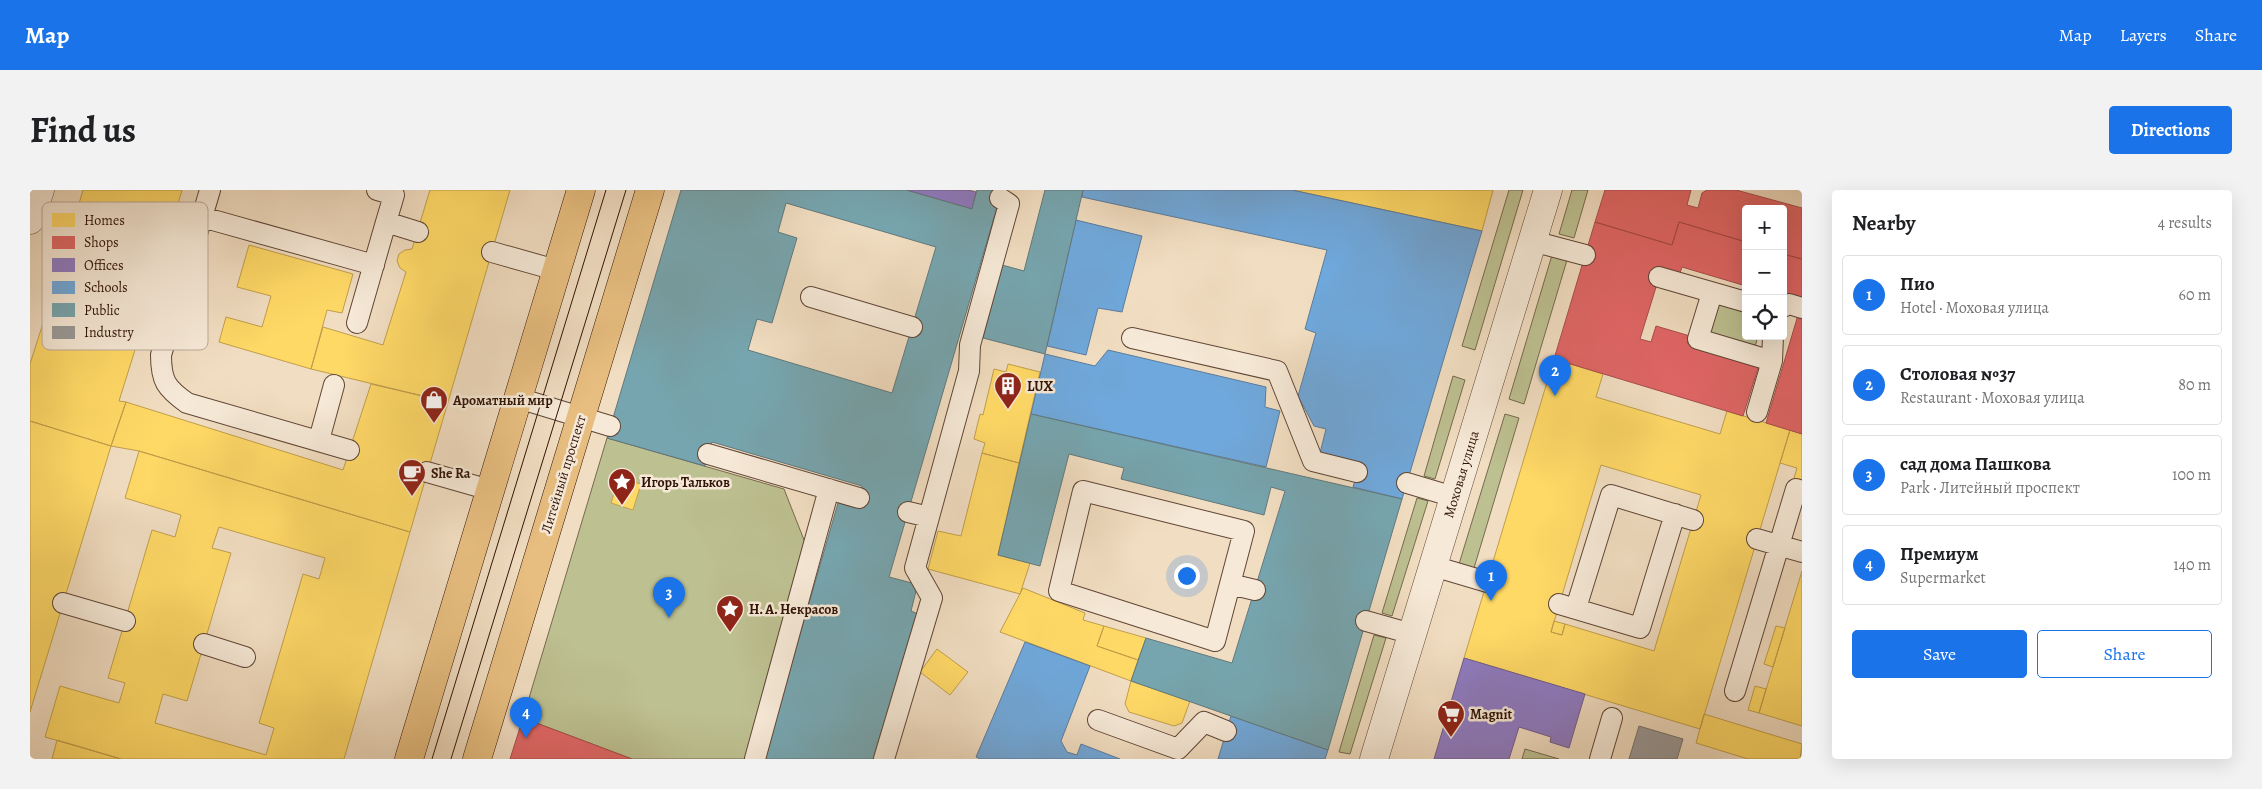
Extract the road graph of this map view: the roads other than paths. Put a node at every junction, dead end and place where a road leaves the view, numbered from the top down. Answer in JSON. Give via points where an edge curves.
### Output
{"nodes":[{"id":1,"x":40,"y":190,"type":"edge"},
{"id":2,"x":210,"y":190,"type":"edge"},
{"id":3,"x":377,"y":190,"type":"edge"},
{"id":4,"x":581,"y":190,"type":"edge"},
{"id":5,"x":650,"y":190,"type":"edge"},
{"id":6,"x":1548,"y":190,"type":"edge"},
{"id":7,"x":1000,"y":198,"type":"dead end"},
{"id":8,"x":206,"y":202,"type":"edge"},
{"id":9,"x":208,"y":219,"type":"edge"},
{"id":10,"x":30,"y":220,"type":"edge"},
{"id":11,"x":386,"y":222,"type":"junction"},
{"id":12,"x":418,"y":232,"type":"dead end"},
{"id":13,"x":1532,"y":241,"type":"junction"},
{"id":14,"x":492,"y":252,"type":"dead end"},
{"id":15,"x":1586,"y":255,"type":"dead end"},
{"id":16,"x":374,"y":265,"type":"junction"},
{"id":17,"x":556,"y":270,"type":"junction"},
{"id":18,"x":1659,"y":277,"type":"dead end"},
{"id":19,"x":1712,"y":293,"type":"junction"},
{"id":20,"x":811,"y":297,"type":"dead end"},
{"id":21,"x":1742,"y":301,"type":"edge"},
{"id":22,"x":1787,"y":305,"type":"edge"},
{"id":23,"x":1802,"y":308,"type":"edge"},
{"id":24,"x":357,"y":323,"type":"dead end"},
{"id":25,"x":912,"y":327,"type":"dead end"},
{"id":26,"x":1132,"y":338,"type":"dead end"},
{"id":27,"x":1773,"y":340,"type":"edge"},
{"id":28,"x":162,"y":350,"type":"edge"},
{"id":29,"x":1772,"y":361,"type":"junction"},
{"id":30,"x":334,"y":386,"type":"dead end"},
{"id":31,"x":518,"y":398,"type":"junction"},
{"id":32,"x":1757,"y":412,"type":"dead end"},
{"id":33,"x":580,"y":417,"type":"junction"},
{"id":34,"x":610,"y":426,"type":"dead end"},
{"id":35,"x":319,"y":440,"type":"junction"},
{"id":36,"x":350,"y":450,"type":"dead end"},
{"id":37,"x":708,"y":454,"type":"dead end"},
{"id":38,"x":427,"y":472,"type":"dead end"},
{"id":39,"x":1357,"y":472,"type":"dead end"},
{"id":40,"x":1407,"y":483,"type":"dead end"},
{"id":41,"x":829,"y":489,"type":"junction"},
{"id":42,"x":490,"y":490,"type":"junction"},
{"id":43,"x":1802,"y":491,"type":"edge"},
{"id":44,"x":1454,"y":497,"type":"junction"},
{"id":45,"x":859,"y":498,"type":"dead end"},
{"id":46,"x":908,"y":512,"type":"dead end"},
{"id":47,"x":929,"y":517,"type":"junction"},
{"id":48,"x":1757,"y":538,"type":"dead end"},
{"id":49,"x":1779,"y":546,"type":"junction"},
{"id":50,"x":1802,"y":552,"type":"edge"},
{"id":51,"x":1433,"y":566,"type":"junction"},
{"id":52,"x":1487,"y":582,"type":"dead end"},
{"id":53,"x":1230,"y":584,"type":"junction"},
{"id":54,"x":1254,"y":590,"type":"dead end"},
{"id":55,"x":63,"y":603,"type":"dead end"},
{"id":56,"x":1568,"y":606,"type":"joint"},
{"id":57,"x":125,"y":621,"type":"dead end"},
{"id":58,"x":1366,"y":621,"type":"dead end"},
{"id":59,"x":1412,"y":634,"type":"junction"},
{"id":60,"x":204,"y":644,"type":"dead end"},
{"id":61,"x":245,"y":657,"type":"dead end"},
{"id":62,"x":1735,"y":691,"type":"dead end"},
{"id":63,"x":1612,"y":718,"type":"dead end"},
{"id":64,"x":1098,"y":720,"type":"dead end"},
{"id":65,"x":1226,"y":731,"type":"dead end"},
{"id":66,"x":409,"y":759,"type":"edge"},
{"id":67,"x":477,"y":759,"type":"edge"},
{"id":68,"x":754,"y":759,"type":"edge"},
{"id":69,"x":884,"y":759,"type":"edge"},
{"id":70,"x":1374,"y":759,"type":"edge"},
{"id":71,"x":1600,"y":759,"type":"edge"}],
"edges":[{"from":1,"to":10,"type":"street"},
{"from":2,"to":8,"type":"lane"},
{"from":3,"to":11,"type":"lane","via":[[394,195]]},
{"from":4,"to":17,"type":"main road"},
{"from":5,"to":33,"type":"main road","name":"Литейный проспект"},
{"from":6,"to":13,"type":"street","name":"Моховая улица"},
{"from":7,"to":47,"type":"lane","via":[[1009,204],[964,343],[968,370]]},
{"from":9,"to":16,"type":"lane"},
{"from":11,"to":12,"type":"lane"},
{"from":11,"to":16,"type":"lane"},
{"from":13,"to":15,"type":"lane"},
{"from":13,"to":44,"type":"street","name":"Моховая улица"},
{"from":14,"to":17,"type":"lane"},
{"from":16,"to":24,"type":"lane"},
{"from":17,"to":31,"type":"main road"},
{"from":18,"to":19,"type":"lane"},
{"from":19,"to":21,"type":"lane"},
{"from":19,"to":29,"type":"lane","via":[[1698,338]]},
{"from":20,"to":25,"type":"lane"},
{"from":22,"to":23,"type":"lane"},
{"from":26,"to":39,"type":"lane","via":[[1277,371],[1313,461]]},
{"from":27,"to":29,"type":"lane"},
{"from":28,"to":35,"type":"lane","via":[[161,374],[171,391],[187,403]]},
{"from":29,"to":32,"type":"lane"},
{"from":30,"to":35,"type":"lane"},
{"from":31,"to":33,"type":"lane"},
{"from":31,"to":42,"type":"main road"},
{"from":33,"to":34,"type":"lane"},
{"from":33,"to":67,"type":"main road","name":"Литейный проспект"},
{"from":35,"to":36,"type":"lane"},
{"from":37,"to":41,"type":"lane"},
{"from":38,"to":42,"type":"lane"},
{"from":40,"to":44,"type":"lane"},
{"from":41,"to":45,"type":"lane"},
{"from":41,"to":68,"type":"lane"},
{"from":42,"to":66,"type":"main road"},
{"from":43,"to":49,"type":"lane","via":[[1796,489]]},
{"from":44,"to":51,"type":"street","name":"Моховая улица"},
{"from":46,"to":47,"type":"lane"},
{"from":47,"to":69,"type":"lane","via":[[915,568],[932,598]]},
{"from":48,"to":49,"type":"lane"},
{"from":49,"to":50,"type":"lane"},
{"from":49,"to":62,"type":"lane"},
{"from":51,"to":52,"type":"lane"},
{"from":51,"to":59,"type":"street","name":"Моховая улица"},
{"from":53,"to":53,"type":"lane","via":[[1215,640],[1059,591],[1083,491],[1244,531]]},
{"from":53,"to":54,"type":"lane"},
{"from":55,"to":57,"type":"lane"},
{"from":56,"to":56,"type":"lane","via":[[1610,495],[1684,517],[1640,628]]},
{"from":58,"to":59,"type":"lane"},
{"from":59,"to":70,"type":"street","name":"Моховая улица"},
{"from":60,"to":61,"type":"lane"},
{"from":63,"to":71,"type":"lane"},
{"from":64,"to":65,"type":"lane","via":[[1178,749],[1204,722]]}]}
